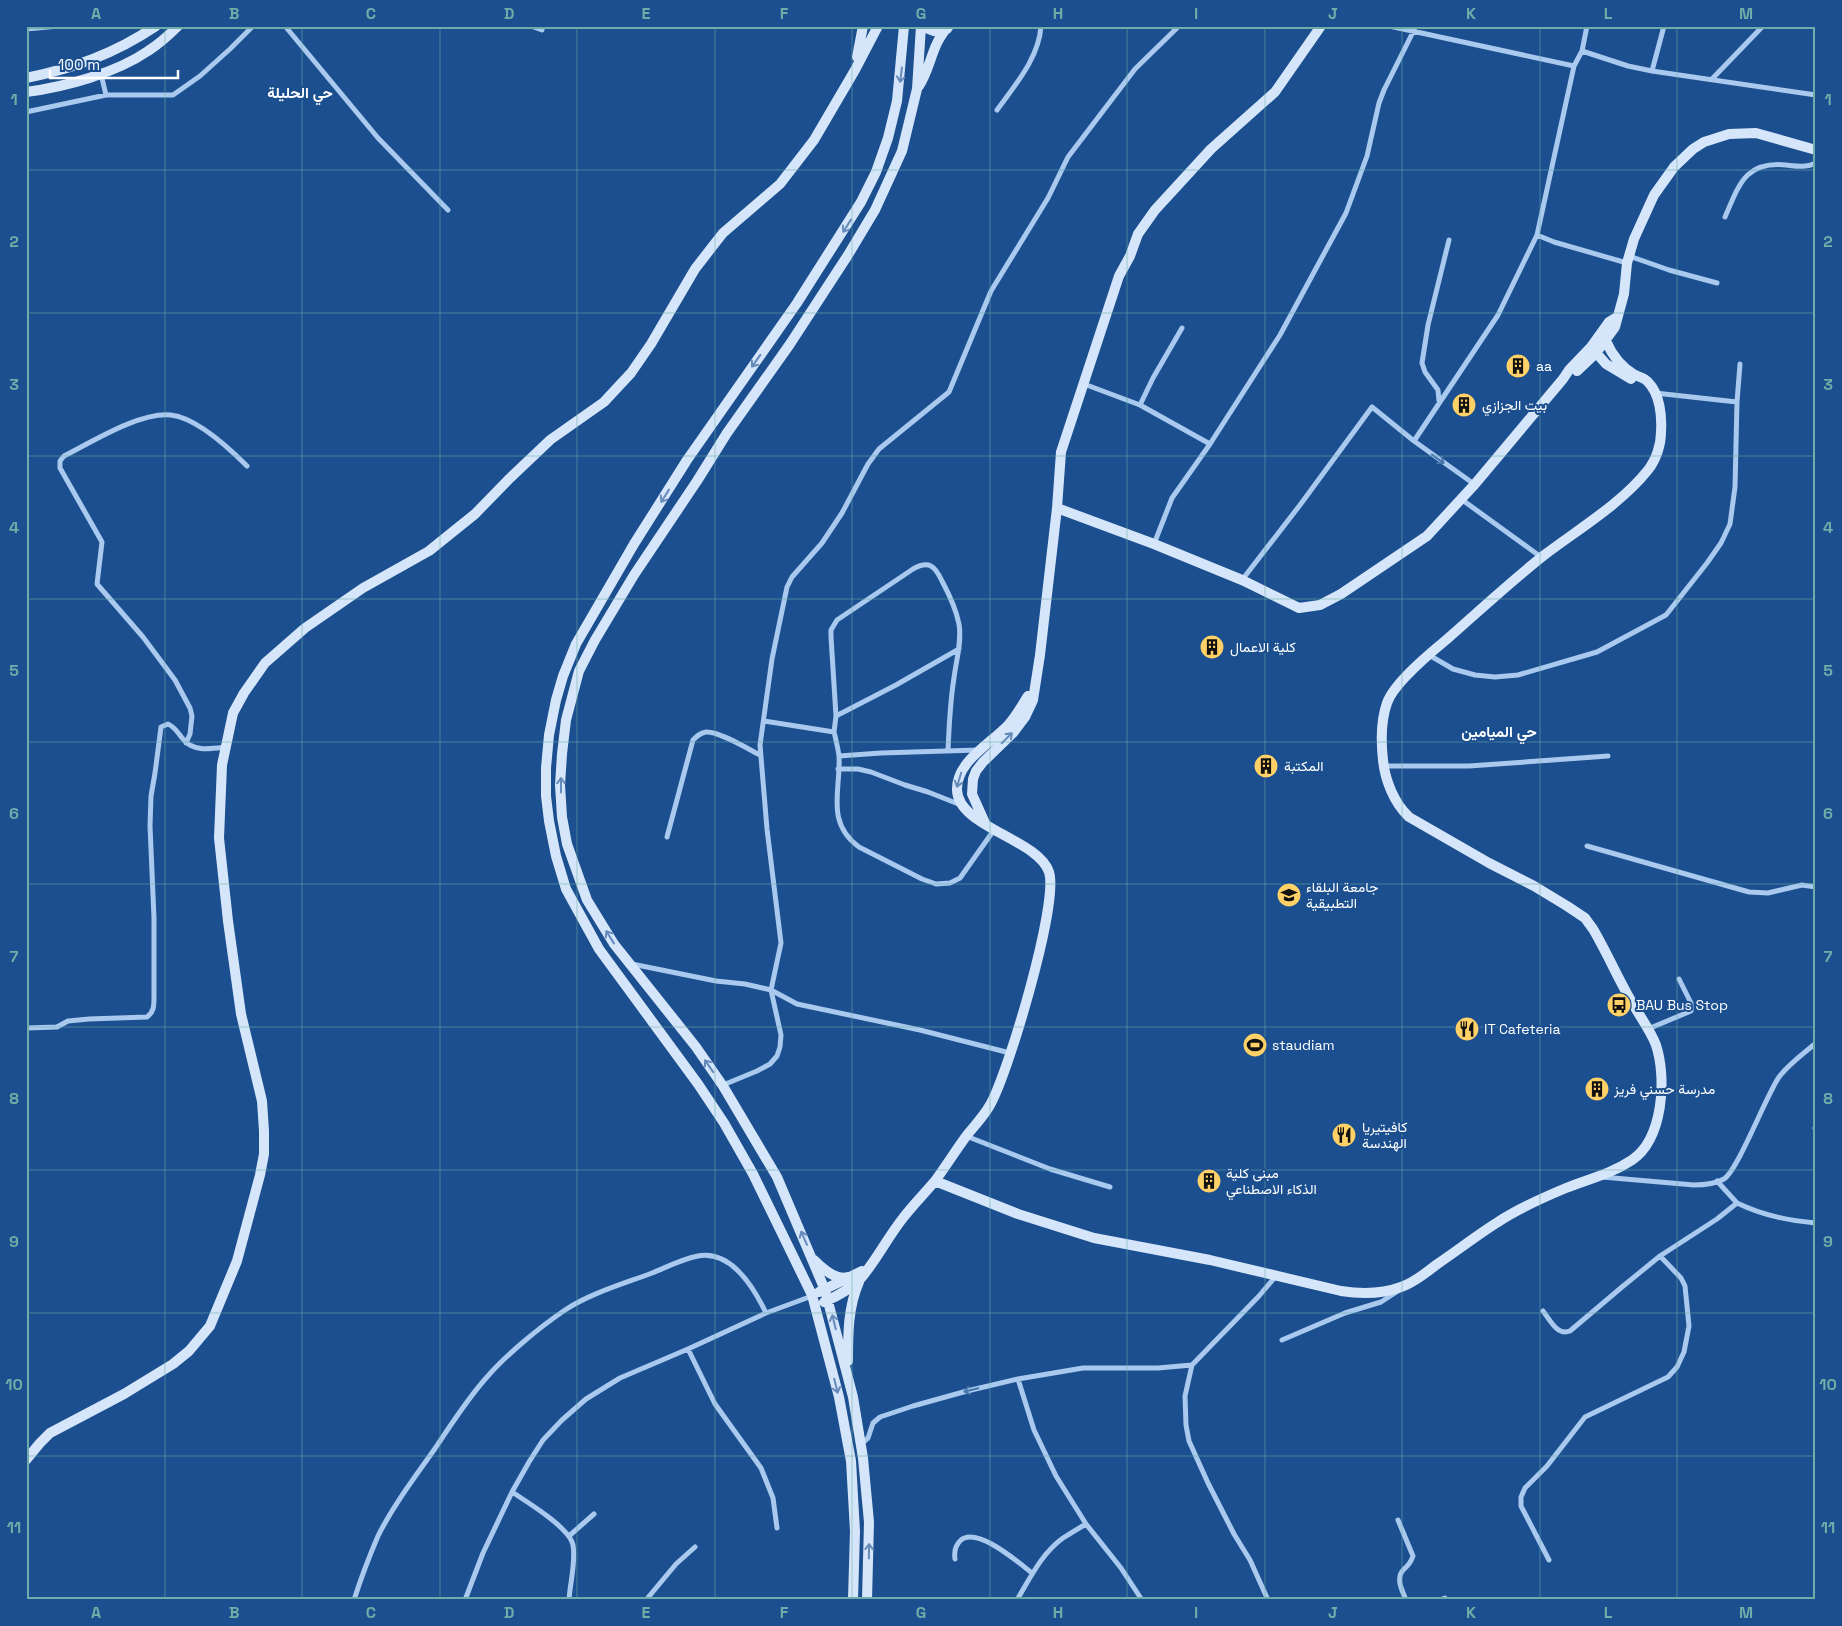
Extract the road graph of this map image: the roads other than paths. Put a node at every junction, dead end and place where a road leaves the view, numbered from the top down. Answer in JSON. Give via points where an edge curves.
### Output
{"nodes":[{"id":1,"x":58,"y":26,"type":"edge"},
{"id":2,"x":156,"y":26,"type":"edge"},
{"id":3,"x":178,"y":26,"type":"edge"},
{"id":4,"x":253,"y":26,"type":"edge"},
{"id":5,"x":284,"y":26,"type":"edge"},
{"id":6,"x":530,"y":26,"type":"edge"},
{"id":7,"x":863,"y":26,"type":"edge"},
{"id":8,"x":878,"y":26,"type":"edge"},
{"id":9,"x":904,"y":26,"type":"edge"},
{"id":10,"x":921,"y":26,"type":"edge"},
{"id":11,"x":1041,"y":26,"type":"edge"},
{"id":12,"x":1179,"y":26,"type":"edge"},
{"id":13,"x":1321,"y":26,"type":"edge"},
{"id":14,"x":1389,"y":26,"type":"edge"},
{"id":15,"x":1587,"y":26,"type":"edge"},
{"id":16,"x":1664,"y":26,"type":"edge"},
{"id":17,"x":1763,"y":26,"type":"edge"},
{"id":18,"x":948,"y":27,"type":"edge"},
{"id":19,"x":26,"y":29,"type":"edge"},
{"id":20,"x":1414,"y":29,"type":"edge"},
{"id":21,"x":542,"y":30,"type":"dead end"},
{"id":22,"x":1582,"y":51,"type":"junction"},
{"id":23,"x":1574,"y":66,"type":"junction"},
{"id":24,"x":855,"y":70,"type":"junction"},
{"id":25,"x":1652,"y":71,"type":"junction"},
{"id":26,"x":101,"y":74,"type":"junction"},
{"id":27,"x":26,"y":78,"type":"edge"},
{"id":28,"x":1712,"y":79,"type":"junction"},
{"id":29,"x":917,"y":89,"type":"junction"},
{"id":30,"x":26,"y":92,"type":"edge"},
{"id":31,"x":106,"y":95,"type":"junction"},
{"id":32,"x":1816,"y":95,"type":"edge"},
{"id":33,"x":997,"y":110,"type":"dead end"},
{"id":34,"x":26,"y":112,"type":"edge"},
{"id":35,"x":1816,"y":150,"type":"edge"},
{"id":36,"x":1816,"y":163,"type":"edge"},
{"id":37,"x":448,"y":210,"type":"dead end"},
{"id":38,"x":1725,"y":217,"type":"dead end"},
{"id":39,"x":1537,"y":235,"type":"junction"},
{"id":40,"x":1449,"y":240,"type":"dead end"},
{"id":41,"x":1628,"y":260,"type":"junction"},
{"id":42,"x":1717,"y":283,"type":"dead end"},
{"id":43,"x":1616,"y":317,"type":"junction"},
{"id":44,"x":1182,"y":328,"type":"dead end"},
{"id":45,"x":1606,"y":341,"type":"junction"},
{"id":46,"x":1594,"y":350,"type":"junction"},
{"id":47,"x":1740,"y":364,"type":"dead end"},
{"id":48,"x":1084,"y":384,"type":"junction"},
{"id":49,"x":1652,"y":389,"type":"junction"},
{"id":50,"x":1737,"y":402,"type":"junction"},
{"id":51,"x":1439,"y":404,"type":"junction"},
{"id":52,"x":1140,"y":405,"type":"junction"},
{"id":53,"x":712,"y":425,"type":"junction"},
{"id":54,"x":727,"y":433,"type":"junction"},
{"id":55,"x":1414,"y":441,"type":"junction"},
{"id":56,"x":1210,"y":444,"type":"junction"},
{"id":57,"x":247,"y":466,"type":"dead end"},
{"id":58,"x":1474,"y":484,"type":"junction"},
{"id":59,"x":1461,"y":499,"type":"junction"},
{"id":60,"x":1056,"y":508,"type":"junction"},
{"id":61,"x":1154,"y":544,"type":"junction"},
{"id":62,"x":1542,"y":558,"type":"junction"},
{"id":63,"x":1242,"y":580,"type":"junction"},
{"id":64,"x":959,"y":649,"type":"junction"},
{"id":65,"x":1429,"y":655,"type":"junction"},
{"id":66,"x":1033,"y":689,"type":"junction"},
{"id":67,"x":836,"y":716,"type":"junction"},
{"id":68,"x":764,"y":721,"type":"junction"},
{"id":69,"x":834,"y":732,"type":"junction"},
{"id":70,"x":186,"y":743,"type":"junction"},
{"id":71,"x":225,"y":747,"type":"junction"},
{"id":72,"x":981,"y":750,"type":"junction"},
{"id":73,"x":948,"y":751,"type":"junction"},
{"id":74,"x":760,"y":755,"type":"junction"},
{"id":75,"x":839,"y":756,"type":"junction"},
{"id":76,"x":1608,"y":756,"type":"dead end"},
{"id":77,"x":1384,"y":766,"type":"junction"},
{"id":78,"x":838,"y":769,"type":"junction"},
{"id":79,"x":963,"y":806,"type":"junction"},
{"id":80,"x":985,"y":823,"type":"junction"},
{"id":81,"x":994,"y":829,"type":"junction"},
{"id":82,"x":667,"y":837,"type":"dead end"},
{"id":83,"x":1587,"y":846,"type":"dead end"},
{"id":84,"x":1816,"y":887,"type":"edge"},
{"id":85,"x":629,"y":963,"type":"junction"},
{"id":86,"x":1680,"y":979,"type":"dead end"},
{"id":87,"x":771,"y":990,"type":"junction"},
{"id":88,"x":26,"y":1028,"type":"edge"},
{"id":89,"x":1648,"y":1029,"type":"junction"},
{"id":90,"x":1816,"y":1043,"type":"edge"},
{"id":91,"x":1010,"y":1053,"type":"junction"},
{"id":92,"x":723,"y":1086,"type":"junction"},
{"id":93,"x":966,"y":1136,"type":"junction"},
{"id":94,"x":1600,"y":1177,"type":"junction"},
{"id":95,"x":935,"y":1181,"type":"junction"},
{"id":96,"x":1717,"y":1181,"type":"junction"},
{"id":97,"x":1110,"y":1187,"type":"dead end"},
{"id":98,"x":1737,"y":1203,"type":"junction"},
{"id":99,"x":1816,"y":1223,"type":"edge"},
{"id":100,"x":1660,"y":1256,"type":"junction"},
{"id":101,"x":812,"y":1258,"type":"junction"},
{"id":102,"x":1277,"y":1275,"type":"junction"},
{"id":103,"x":858,"y":1276,"type":"junction"},
{"id":104,"x":1402,"y":1287,"type":"junction"},
{"id":105,"x":827,"y":1295,"type":"junction"},
{"id":106,"x":814,"y":1300,"type":"junction"},
{"id":107,"x":1543,"y":1311,"type":"dead end"},
{"id":108,"x":766,"y":1313,"type":"junction"},
{"id":109,"x":1282,"y":1340,"type":"dead end"},
{"id":110,"x":688,"y":1349,"type":"junction"},
{"id":111,"x":1192,"y":1365,"type":"junction"},
{"id":112,"x":848,"y":1377,"type":"junction"},
{"id":113,"x":1018,"y":1379,"type":"junction"},
{"id":114,"x":861,"y":1444,"type":"junction"},
{"id":115,"x":26,"y":1460,"type":"edge"},
{"id":116,"x":512,"y":1492,"type":"junction"},
{"id":117,"x":594,"y":1514,"type":"dead end"},
{"id":118,"x":1398,"y":1520,"type":"dead end"},
{"id":119,"x":1086,"y":1524,"type":"junction"},
{"id":120,"x":778,"y":1528,"type":"dead end"},
{"id":121,"x":570,"y":1536,"type":"junction"},
{"id":122,"x":695,"y":1547,"type":"dead end"},
{"id":123,"x":955,"y":1559,"type":"dead end"},
{"id":124,"x":1549,"y":1560,"type":"dead end"},
{"id":125,"x":1032,"y":1573,"type":"junction"},
{"id":126,"x":354,"y":1600,"type":"edge"},
{"id":127,"x":465,"y":1600,"type":"edge"},
{"id":128,"x":569,"y":1600,"type":"edge"},
{"id":129,"x":646,"y":1600,"type":"edge"},
{"id":130,"x":853,"y":1600,"type":"edge"},
{"id":131,"x":867,"y":1600,"type":"edge"},
{"id":132,"x":1017,"y":1600,"type":"edge"},
{"id":133,"x":1142,"y":1600,"type":"edge"},
{"id":134,"x":1268,"y":1600,"type":"edge"},
{"id":135,"x":1406,"y":1600,"type":"edge"}],
"edges":[{"from":1,"to":19,"type":"street"},
{"from":2,"to":27,"type":"street","via":[[113,52],[60,71]]},
{"from":3,"to":26,"type":"street","via":[[147,52]]},
{"from":4,"to":31,"type":"street","via":[[200,76],[173,95]]},
{"from":5,"to":37,"type":"street","via":[[373,132]]},
{"from":6,"to":21,"type":"street"},
{"from":7,"to":24,"type":"street"},
{"from":8,"to":24,"type":"street"},
{"from":9,"to":53,"type":"street","one_way":true,"via":[[897,102],[876,172],[837,242]]},
{"from":10,"to":18,"type":"street","via":[[934,31]]},
{"from":10,"to":29,"type":"street"},
{"from":11,"to":33,"type":"street","via":[[1030,60]]},
{"from":12,"to":68,"type":"street","via":[[1135,69],[1068,157],[1048,198],[991,291],[949,392],[879,449],[822,543],[792,577],[783,601]]},
{"from":13,"to":48,"type":"street","via":[[1275,92],[1211,149],[1155,210],[1138,234],[1119,276]]},
{"from":14,"to":20,"type":"street"},
{"from":15,"to":22,"type":"street"},
{"from":16,"to":25,"type":"street"},
{"from":17,"to":28,"type":"street"},
{"from":18,"to":29,"type":"street"},
{"from":20,"to":23,"type":"street"},
{"from":20,"to":56,"type":"street","via":[[1379,103],[1367,156],[1346,213],[1280,335]]},
{"from":22,"to":23,"type":"street"},
{"from":22,"to":25,"type":"street"},
{"from":23,"to":39,"type":"street"},
{"from":24,"to":71,"type":"street","via":[[814,140],[794,167],[780,184],[723,233],[695,269],[651,344],[604,402],[550,440],[475,514],[436,544],[305,628],[266,663],[233,714]]},
{"from":25,"to":28,"type":"street"},
{"from":26,"to":30,"type":"street"},
{"from":26,"to":31,"type":"street"},
{"from":28,"to":32,"type":"street"},
{"from":29,"to":54,"type":"street","via":[[902,151],[875,210],[796,336]]},
{"from":31,"to":34,"type":"street"},
{"from":35,"to":41,"type":"street","via":[[1749,133],[1729,134],[1704,142],[1678,162],[1664,178],[1645,213]]},
{"from":36,"to":38,"type":"street","via":[[1810,166],[1771,164],[1752,171]]},
{"from":39,"to":41,"type":"street"},
{"from":39,"to":51,"type":"street","via":[[1498,314]]},
{"from":40,"to":51,"type":"street","via":[[1422,363],[1438,390]]},
{"from":41,"to":42,"type":"street"},
{"from":41,"to":43,"type":"street","via":[[1624,294]]},
{"from":43,"to":45,"type":"street","via":[[1615,327]]},
{"from":43,"to":46,"type":"street","via":[[1609,322]]},
{"from":44,"to":52,"type":"street"},
{"from":45,"to":46,"type":"street"},
{"from":45,"to":49,"type":"street","via":[[1626,369],[1646,380]]},
{"from":46,"to":49,"type":"street","via":[[1612,368]]},
{"from":46,"to":58,"type":"street","via":[[1566,374]]},
{"from":47,"to":50,"type":"street"},
{"from":48,"to":52,"type":"street"},
{"from":48,"to":60,"type":"street","via":[[1061,452]]},
{"from":49,"to":50,"type":"street"},
{"from":49,"to":62,"type":"street","via":[[1661,414],[1661,433],[1660,446],[1649,469],[1620,497]]},
{"from":50,"to":65,"type":"street","via":[[1735,487],[1730,524],[1712,556],[1666,615],[1597,652],[1518,675],[1475,675],[1453,669]]},
{"from":51,"to":55,"type":"street"},
{"from":52,"to":56,"type":"street"},
{"from":53,"to":54,"type":"street"},
{"from":53,"to":106,"type":"street","one_way":true,"via":[[634,544],[576,644],[553,711],[546,796],[556,856],[566,889],[584,923],[599,949],[724,1123],[753,1174]]},
{"from":85,"to":54,"type":"street","one_way":true,"via":[[587,900],[567,844],[560,785],[566,720],[579,671],[595,640]]},
{"from":55,"to":58,"type":"street","one_way":true},
{"from":55,"to":63,"type":"street","via":[[1372,407]]},
{"from":56,"to":61,"type":"street","via":[[1172,498]]},
{"from":57,"to":70,"type":"street","via":[[214,437],[183,418],[164,415],[116,430],[60,461],[60,468],[102,542],[97,584],[143,637],[175,680],[190,708],[192,724]]},
{"from":58,"to":59,"type":"street"},
{"from":59,"to":62,"type":"street"},
{"from":59,"to":63,"type":"street","via":[[1427,536],[1320,606],[1299,608]]},
{"from":60,"to":61,"type":"street"},
{"from":60,"to":66,"type":"street","via":[[1040,655]]},
{"from":61,"to":63,"type":"street"},
{"from":62,"to":65,"type":"street"},
{"from":64,"to":67,"type":"street"},
{"from":64,"to":67,"type":"street","via":[[959,625],[951,598],[938,572],[929,566],[912,569],[833,624]]},
{"from":64,"to":73,"type":"street"},
{"from":65,"to":77,"type":"street","via":[[1394,690],[1387,703],[1383,724]]},
{"from":66,"to":72,"type":"street","via":[[1009,724]]},
{"from":80,"to":66,"type":"street","one_way":true,"via":[[972,794],[973,779],[983,762],[1025,717],[1033,700]]},
{"from":67,"to":69,"type":"street"},
{"from":68,"to":69,"type":"street"},
{"from":68,"to":74,"type":"street"},
{"from":69,"to":75,"type":"street"},
{"from":70,"to":71,"type":"street","via":[[205,749]]},
{"from":70,"to":88,"type":"street","via":[[173,726],[161,727],[150,796],[154,1009],[147,1018],[68,1021],[56,1027]]},
{"from":71,"to":115,"type":"street","via":[[220,782],[219,838],[223,878],[241,1014],[262,1101],[264,1131],[264,1154],[254,1201],[237,1261],[210,1326],[202,1337],[173,1364],[50,1433]]},
{"from":72,"to":73,"type":"street"},
{"from":72,"to":79,"type":"street","one_way":true,"via":[[959,778],[958,798]]},
{"from":73,"to":75,"type":"street"},
{"from":74,"to":82,"type":"street","via":[[708,732],[692,740]]},
{"from":74,"to":87,"type":"street","via":[[782,943]]},
{"from":75,"to":78,"type":"street"},
{"from":76,"to":77,"type":"street","via":[[1469,766]]},
{"from":77,"to":89,"type":"street","via":[[1394,797],[1409,817],[1585,918]]},
{"from":78,"to":79,"type":"street","via":[[871,772]]},
{"from":78,"to":81,"type":"street","via":[[836,813],[850,840],[922,879],[936,884],[960,878]]},
{"from":79,"to":80,"type":"street"},
{"from":80,"to":81,"type":"street"},
{"from":81,"to":91,"type":"street","via":[[1042,860],[1050,876],[1044,930]]},
{"from":83,"to":84,"type":"street","via":[[1749,892],[1768,893],[1808,885]]},
{"from":85,"to":87,"type":"street"},
{"from":92,"to":85,"type":"street","one_way":true},
{"from":86,"to":89,"type":"street","via":[[1692,1002],[1691,1011]]},
{"from":87,"to":91,"type":"street","via":[[797,1004]]},
{"from":87,"to":92,"type":"street","via":[[781,1035],[777,1056],[770,1064]]},
{"from":89,"to":94,"type":"street","via":[[1660,1069],[1660,1105],[1652,1136],[1645,1149],[1632,1160]]},
{"from":90,"to":96,"type":"street","via":[[1778,1078],[1737,1160],[1724,1178]]},
{"from":91,"to":93,"type":"street","via":[[990,1105]]},
{"from":101,"to":92,"type":"street","one_way":true,"via":[[777,1177]]},
{"from":93,"to":95,"type":"street"},
{"from":93,"to":97,"type":"street","via":[[1050,1169]]},
{"from":94,"to":96,"type":"street","via":[[1694,1185]]},
{"from":94,"to":104,"type":"street","via":[[1567,1187],[1516,1211]]},
{"from":95,"to":102,"type":"street","via":[[1018,1214],[1094,1238]]},
{"from":95,"to":103,"type":"street","via":[[902,1218],[871,1264]]},
{"from":96,"to":98,"type":"street"},
{"from":98,"to":99,"type":"street","via":[[1760,1213]]},
{"from":98,"to":100,"type":"street"},
{"from":100,"to":107,"type":"street","via":[[1570,1331],[1559,1331]]},
{"from":100,"to":124,"type":"street","via":[[1685,1286],[1689,1326],[1684,1352],[1668,1378],[1586,1417],[1525,1488],[1521,1506]]},
{"from":101,"to":103,"type":"street","via":[[835,1276],[844,1279]]},
{"from":101,"to":105,"type":"street"},
{"from":102,"to":104,"type":"street","via":[[1355,1293]]},
{"from":102,"to":111,"type":"street"},
{"from":103,"to":105,"type":"street","via":[[850,1288]]},
{"from":103,"to":112,"type":"street","via":[[849,1315]]},
{"from":104,"to":109,"type":"street","via":[[1381,1302],[1345,1313]]},
{"from":105,"to":106,"type":"street"},
{"from":112,"to":105,"type":"street","one_way":true},
{"from":106,"to":108,"type":"street"},
{"from":106,"to":130,"type":"street","one_way":true,"via":[[839,1397],[851,1462],[855,1531]]},
{"from":108,"to":110,"type":"street"},
{"from":108,"to":126,"type":"street","via":[[758,1296],[737,1270],[708,1256],[686,1260],[622,1284],[566,1310],[510,1355],[470,1398],[389,1516],[366,1564]]},
{"from":110,"to":116,"type":"street","via":[[620,1378],[586,1398],[543,1440]]},
{"from":110,"to":120,"type":"street","via":[[715,1404],[761,1468],[773,1498]]},
{"from":111,"to":113,"type":"street","via":[[1083,1368]]},
{"from":111,"to":134,"type":"street","via":[[1185,1396],[1189,1441]]},
{"from":112,"to":114,"type":"street"},
{"from":113,"to":114,"type":"street","one_way":true,"via":[[888,1413],[875,1421],[868,1438]]},
{"from":113,"to":119,"type":"street","via":[[1038,1440]]},
{"from":131,"to":114,"type":"street","one_way":true,"via":[[869,1522]]},
{"from":116,"to":121,"type":"street"},
{"from":116,"to":127,"type":"street"},
{"from":117,"to":121,"type":"street"},
{"from":118,"to":135,"type":"street","via":[[1413,1556],[1399,1580]]},
{"from":119,"to":125,"type":"street","via":[[1062,1538]]},
{"from":119,"to":133,"type":"street","via":[[1122,1568]]},
{"from":121,"to":128,"type":"street","via":[[574,1556]]},
{"from":122,"to":129,"type":"street"},
{"from":123,"to":125,"type":"street","via":[[955,1549],[962,1539],[969,1536],[996,1547]]},
{"from":125,"to":132,"type":"street"}]}
